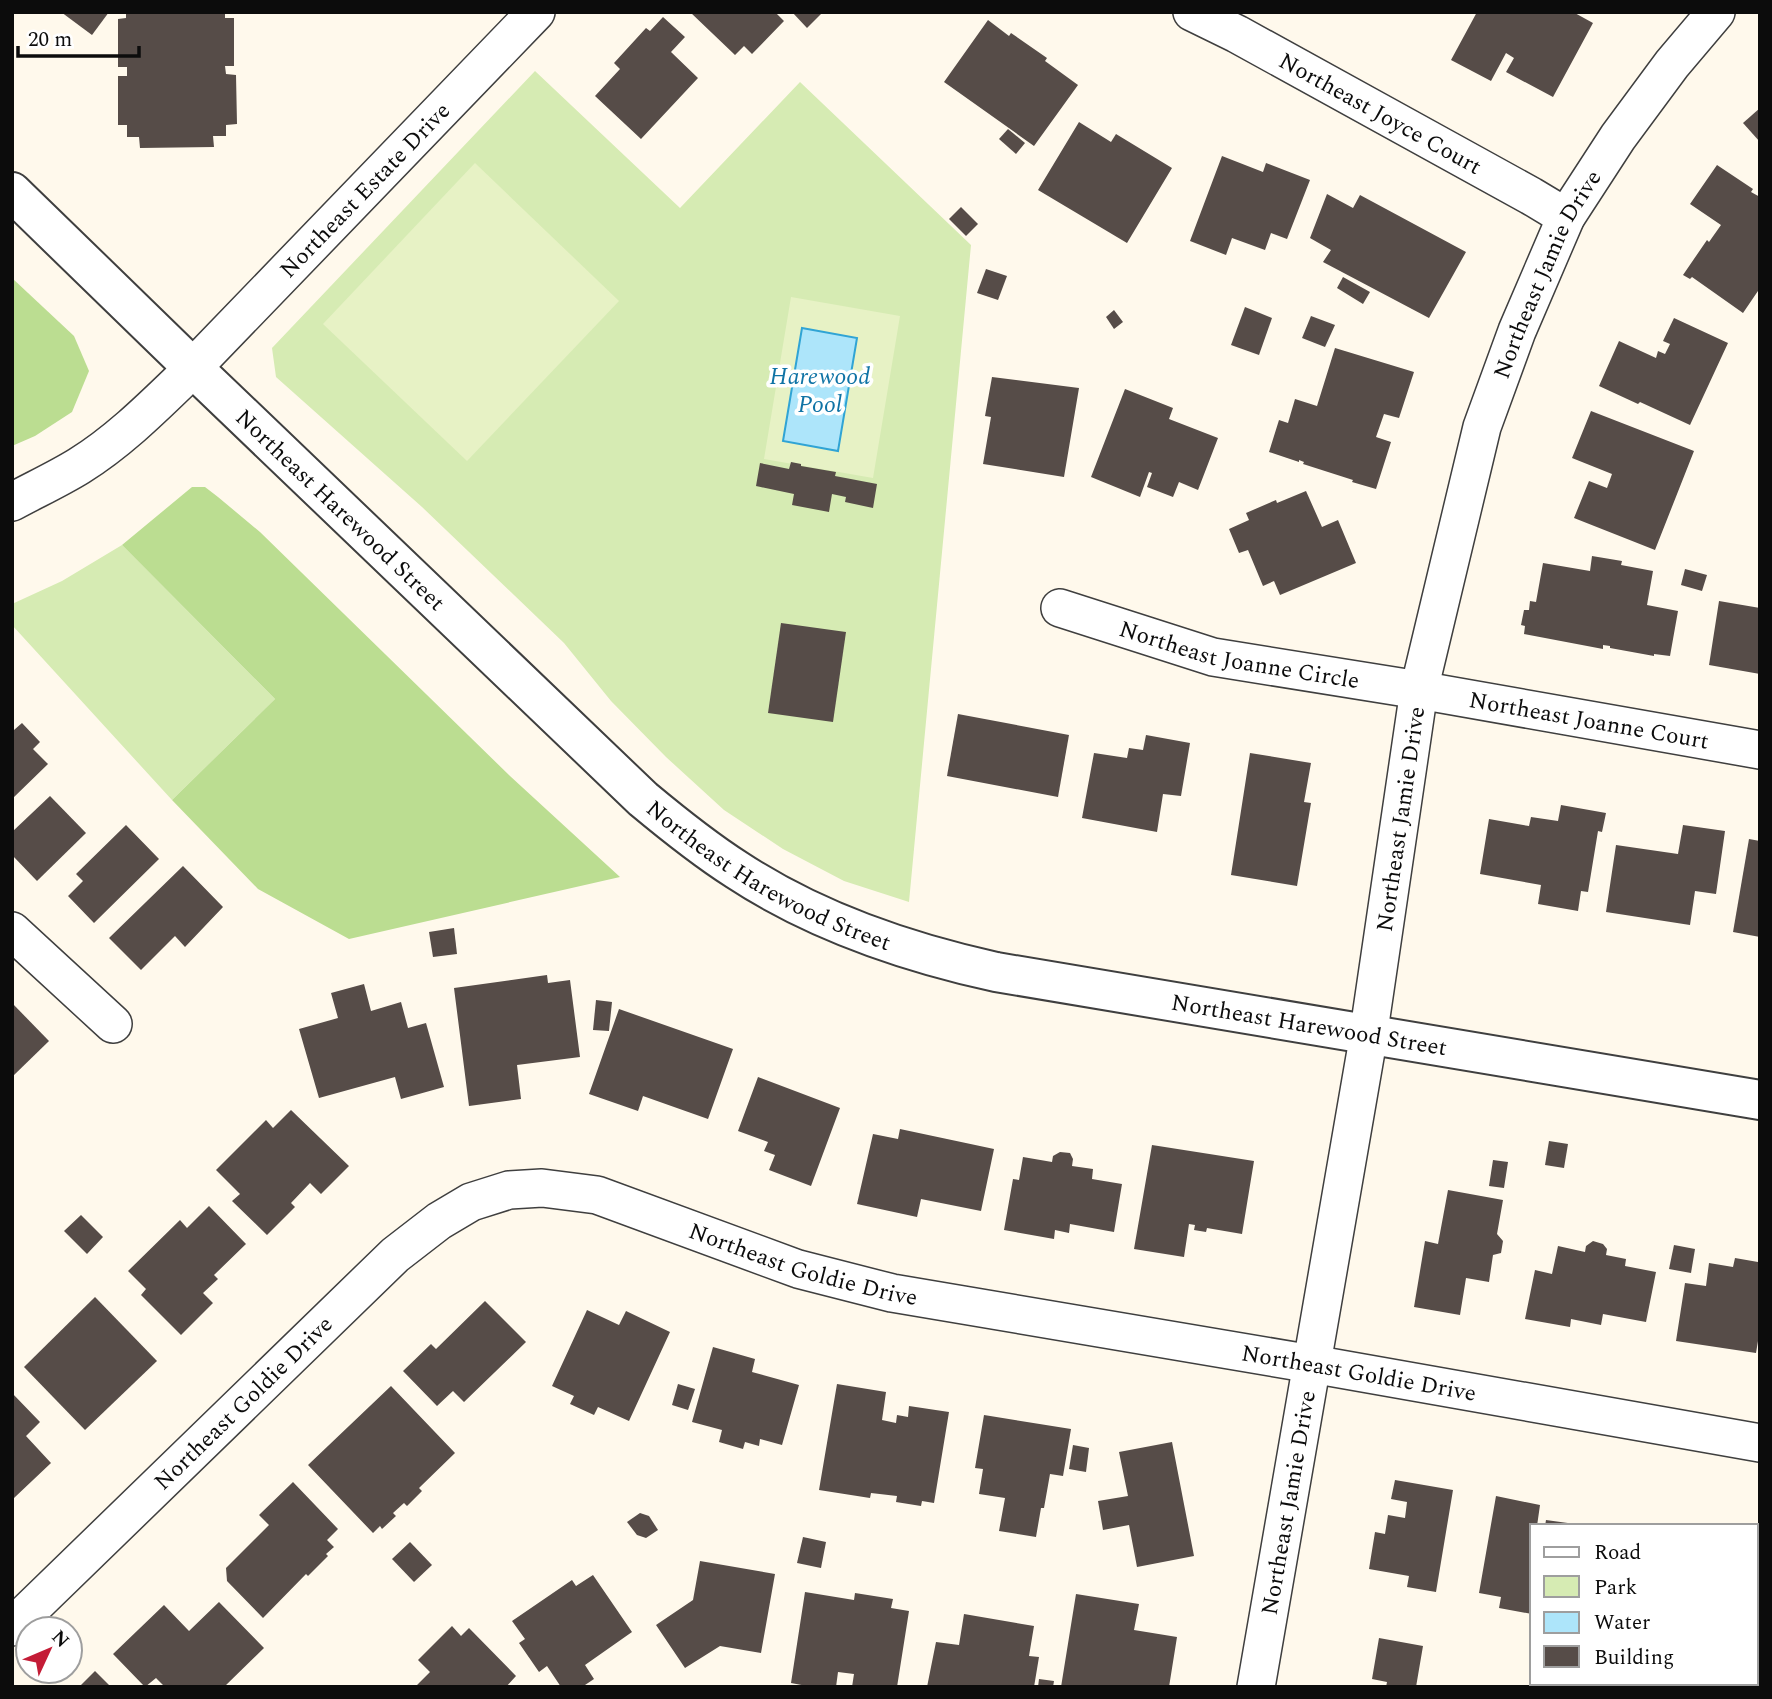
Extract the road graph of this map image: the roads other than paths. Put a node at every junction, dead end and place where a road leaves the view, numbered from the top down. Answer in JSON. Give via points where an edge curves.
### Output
{"nodes":[{"id":1,"x":536,"y":12,"type":"edge"},
{"id":2,"x":1192,"y":12,"type":"edge"},
{"id":3,"x":1716,"y":12,"type":"edge"},
{"id":4,"x":12,"y":192,"type":"edge"},
{"id":5,"x":1566,"y":217,"type":"junction"},
{"id":6,"x":192,"y":367,"type":"junction"},
{"id":7,"x":12,"y":502,"type":"edge"},
{"id":8,"x":1060,"y":608,"type":"dead end"},
{"id":9,"x":1419,"y":690,"type":"junction"},
{"id":10,"x":1760,"y":750,"type":"edge"},
{"id":11,"x":12,"y":931,"type":"edge"},
{"id":12,"x":113,"y":1024,"type":"dead end"},
{"id":13,"x":1368,"y":1034,"type":"junction"},
{"id":14,"x":1760,"y":1100,"type":"edge"},
{"id":15,"x":1312,"y":1364,"type":"junction"},
{"id":16,"x":1760,"y":1443,"type":"edge"},
{"id":17,"x":12,"y":1627,"type":"edge"},
{"id":18,"x":1256,"y":1687,"type":"edge"}],
"edges":[{"from":1,"to":6,"type":"street","name":"Northeast Estate Drive"},
{"from":2,"to":5,"type":"street","name":"Northeast Joyce Court"},
{"from":3,"to":5,"type":"street","name":"Northeast Jamie Drive","via":[[1618,137]]},
{"from":4,"to":6,"type":"street","name":"Northeast Harewood Street"},
{"from":5,"to":9,"type":"street","name":"Northeast Jamie Drive","via":[[1482,427]]},
{"from":6,"to":7,"type":"street","name":"Northeast Estate Drive","via":[[124,433],[80,465]]},
{"from":6,"to":13,"type":"street","name":"Northeast Harewood Street","via":[[643,799],[708,851],[761,884],[826,919],[950,962]]},
{"from":8,"to":9,"type":"street","name":"Northeast Joanne Circle","via":[[1213,657]]},
{"from":9,"to":10,"type":"street","name":"Northeast Joanne Court"},
{"from":9,"to":13,"type":"street","name":"Northeast Jamie Drive"},
{"from":11,"to":12,"type":"street"},
{"from":13,"to":14,"type":"street","name":"Northeast Harewood Street"},
{"from":13,"to":15,"type":"street","name":"Northeast Jamie Drive"},
{"from":15,"to":16,"type":"street","name":"Northeast Goldie Drive"},
{"from":15,"to":17,"type":"street","name":"Northeast Goldie Drive","via":[[892,1293],[798,1269],[597,1195],[542,1188],[509,1190],[471,1202],[395,1255]]},
{"from":15,"to":18,"type":"street","name":"Northeast Jamie Drive"}]}
